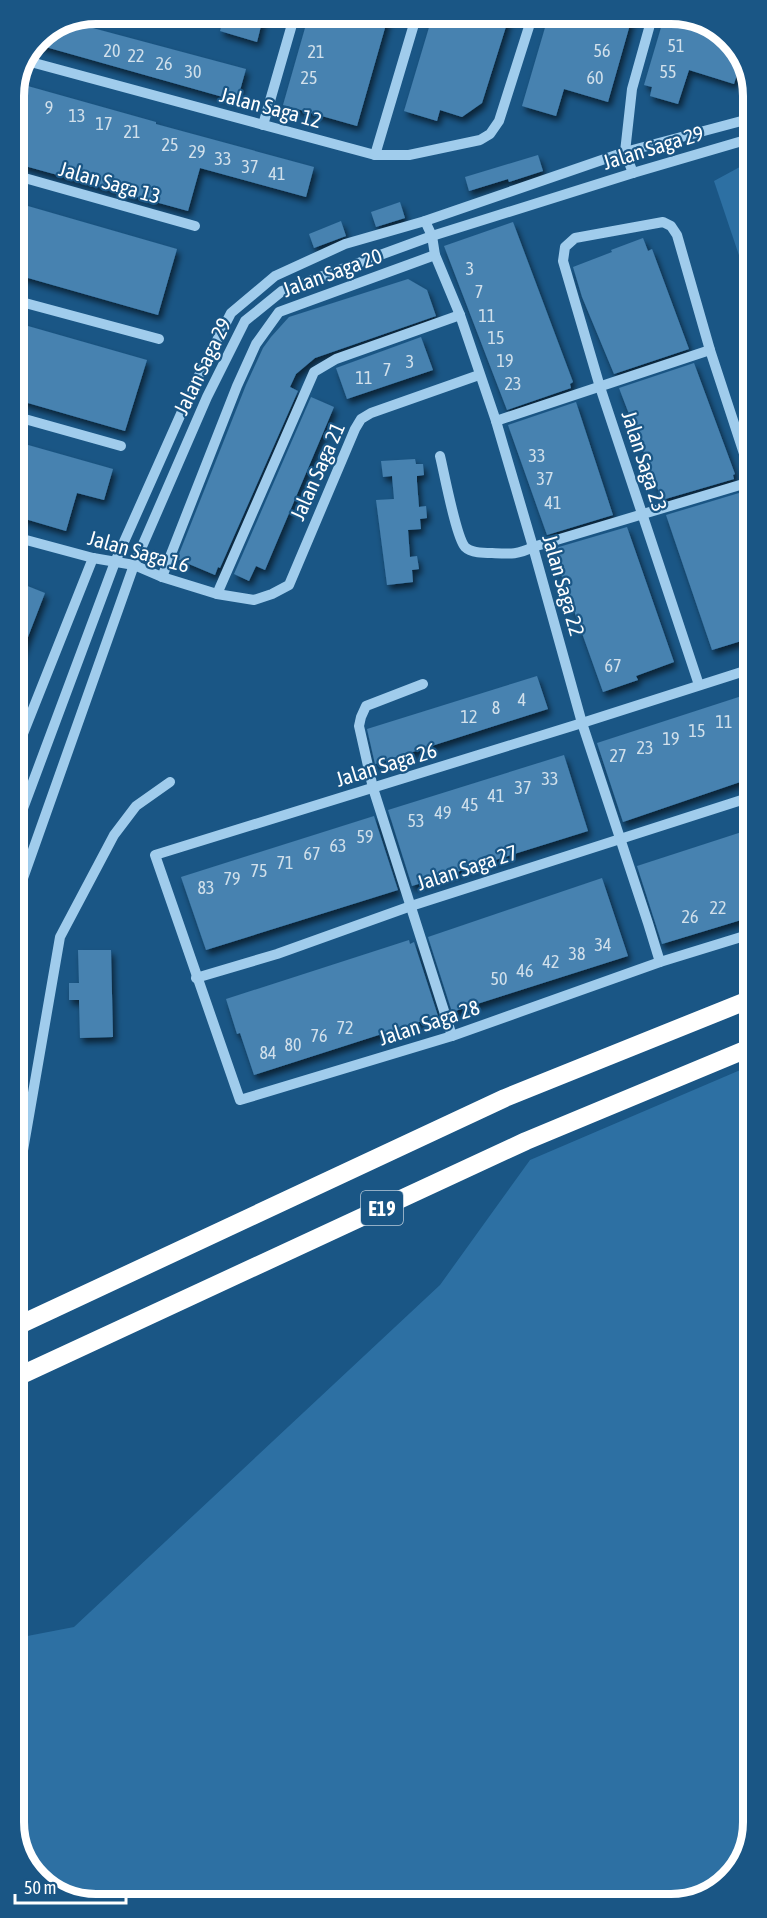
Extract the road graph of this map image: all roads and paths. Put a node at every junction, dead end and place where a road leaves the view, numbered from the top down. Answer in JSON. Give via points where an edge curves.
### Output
{"nodes":[{"id":1,"x":292,"y":24,"type":"edge"},
{"id":2,"x":414,"y":24,"type":"edge"},
{"id":3,"x":530,"y":24,"type":"edge"},
{"id":4,"x":650,"y":24,"type":"edge"},
{"id":5,"x":32,"y":62,"type":"edge"},
{"id":6,"x":743,"y":121,"type":"edge"},
{"id":7,"x":262,"y":125,"type":"junction"},
{"id":8,"x":743,"y":142,"type":"edge"},
{"id":9,"x":625,"y":152,"type":"junction"},
{"id":10,"x":375,"y":155,"type":"junction"},
{"id":11,"x":633,"y":172,"type":"junction"},
{"id":12,"x":24,"y":178,"type":"edge"},
{"id":13,"x":425,"y":221,"type":"junction"},
{"id":14,"x":195,"y":226,"type":"dead end"},
{"id":15,"x":432,"y":236,"type":"junction"},
{"id":16,"x":435,"y":255,"type":"junction"},
{"id":17,"x":24,"y":303,"type":"edge"},
{"id":18,"x":460,"y":315,"type":"junction"},
{"id":19,"x":159,"y":339,"type":"dead end"},
{"id":20,"x":710,"y":350,"type":"junction"},
{"id":21,"x":479,"y":375,"type":"junction"},
{"id":22,"x":600,"y":387,"type":"junction"},
{"id":23,"x":24,"y":419,"type":"edge"},
{"id":24,"x":496,"y":422,"type":"junction"},
{"id":25,"x":121,"y":446,"type":"dead end"},
{"id":26,"x":743,"y":451,"type":"edge"},
{"id":27,"x":440,"y":456,"type":"dead end"},
{"id":28,"x":743,"y":484,"type":"edge"},
{"id":29,"x":642,"y":514,"type":"junction"},
{"id":30,"x":24,"y":539,"type":"edge"},
{"id":31,"x":533,"y":547,"type":"junction"},
{"id":32,"x":93,"y":558,"type":"junction"},
{"id":33,"x":115,"y":562,"type":"junction"},
{"id":34,"x":134,"y":566,"type":"junction"},
{"id":35,"x":162,"y":577,"type":"junction"},
{"id":36,"x":217,"y":594,"type":"junction"},
{"id":37,"x":254,"y":600,"type":"joint"},
{"id":38,"x":743,"y":671,"type":"edge"},
{"id":39,"x":423,"y":684,"type":"dead end"},
{"id":40,"x":699,"y":685,"type":"junction"},
{"id":41,"x":582,"y":723,"type":"junction"},
{"id":42,"x":24,"y":730,"type":"edge"},
{"id":43,"x":170,"y":782,"type":"dead end"},
{"id":44,"x":372,"y":788,"type":"junction"},
{"id":45,"x":743,"y":800,"type":"edge"},
{"id":46,"x":24,"y":806,"type":"edge"},
{"id":47,"x":620,"y":839,"type":"junction"},
{"id":48,"x":24,"y":875,"type":"edge"},
{"id":49,"x":411,"y":906,"type":"junction"},
{"id":50,"x":743,"y":936,"type":"edge"},
{"id":51,"x":660,"y":962,"type":"junction"},
{"id":52,"x":196,"y":978,"type":"junction"},
{"id":53,"x":743,"y":1003,"type":"edge"},
{"id":54,"x":452,"y":1036,"type":"junction"},
{"id":55,"x":743,"y":1051,"type":"edge"},
{"id":56,"x":24,"y":1145,"type":"edge"},
{"id":57,"x":24,"y":1322,"type":"edge"},
{"id":58,"x":24,"y":1374,"type":"edge"}],
"edges":[{"from":1,"to":7,"type":"street"},
{"from":2,"to":10,"type":"street"},
{"from":3,"to":10,"type":"street","name":"Jalan Saga 12","via":[[499,121],[490,134],[480,140],[409,155]]},
{"from":4,"to":9,"type":"street","via":[[632,89]]},
{"from":5,"to":7,"type":"street","name":"Jalan Saga 12"},
{"from":6,"to":9,"type":"street","name":"Jalan Saga 29"},
{"from":7,"to":10,"type":"street","name":"Jalan Saga 12"},
{"from":8,"to":11,"type":"street","name":"Jalan Saga 29"},
{"from":9,"to":11,"type":"street"},
{"from":9,"to":13,"type":"street","name":"Jalan Saga 29"},
{"from":11,"to":15,"type":"street","name":"Jalan Saga 29"},
{"from":12,"to":14,"type":"street","name":"Jalan Saga 13"},
{"from":13,"to":15,"type":"street","name":"Jalan Saga 22"},
{"from":13,"to":33,"type":"street","name":"Jalan Saga 29","via":[[345,244],[275,276],[231,313],[192,388]]},
{"from":15,"to":16,"type":"street","name":"Jalan Saga 22"},
{"from":15,"to":34,"type":"street","name":"Jalan Saga 29","via":[[282,291],[245,321],[207,397]]},
{"from":16,"to":18,"type":"street","name":"Jalan Saga 22"},
{"from":16,"to":35,"type":"street","name":"Jalan Saga 20","via":[[279,312],[256,344],[237,386]]},
{"from":17,"to":19,"type":"street"},
{"from":18,"to":21,"type":"street","name":"Jalan Saga 22"},
{"from":18,"to":36,"type":"street","via":[[336,359],[314,372]]},
{"from":20,"to":22,"type":"street"},
{"from":20,"to":22,"type":"street","name":"Jalan Saga 23","via":[[672,226],[663,222],[575,238],[565,247],[563,261]]},
{"from":20,"to":26,"type":"street"},
{"from":21,"to":24,"type":"street","name":"Jalan Saga 22"},
{"from":21,"to":37,"type":"street","name":"Jalan Saga 21","via":[[361,419],[289,585]]},
{"from":22,"to":24,"type":"street"},
{"from":22,"to":29,"type":"street","name":"Jalan Saga 23"},
{"from":23,"to":25,"type":"street"},
{"from":24,"to":31,"type":"street","name":"Jalan Saga 22"},
{"from":27,"to":31,"type":"street","via":[[464,545],[472,551],[518,554]]},
{"from":28,"to":29,"type":"street"},
{"from":29,"to":31,"type":"street"},
{"from":29,"to":40,"type":"street","name":"Jalan Saga 23"},
{"from":30,"to":32,"type":"street","name":"Jalan Saga 16"},
{"from":31,"to":41,"type":"street","name":"Jalan Saga 22"},
{"from":32,"to":33,"type":"street","name":"Jalan Saga 16"},
{"from":32,"to":42,"type":"street"},
{"from":33,"to":34,"type":"street","name":"Jalan Saga 16"},
{"from":33,"to":46,"type":"street","name":"Jalan Saga 29"},
{"from":34,"to":35,"type":"street","name":"Jalan Saga 16"},
{"from":34,"to":48,"type":"street","name":"Jalan Saga 29"},
{"from":35,"to":36,"type":"street","name":"Jalan Saga 16"},
{"from":36,"to":37,"type":"street","name":"Jalan Saga 16"},
{"from":38,"to":40,"type":"street","name":"Jalan Saga 26"},
{"from":39,"to":44,"type":"street","via":[[366,706],[358,726]]},
{"from":40,"to":41,"type":"street","name":"Jalan Saga 26"},
{"from":41,"to":44,"type":"street","name":"Jalan Saga 26"},
{"from":41,"to":47,"type":"street","name":"Jalan Saga 22"},
{"from":43,"to":56,"type":"street","via":[[136,806],[114,835],[60,937]]},
{"from":44,"to":49,"type":"street"},
{"from":44,"to":52,"type":"street","name":"Jalan Saga 26","via":[[155,855]]},
{"from":45,"to":47,"type":"street","name":"Jalan Saga 27"},
{"from":47,"to":49,"type":"street","name":"Jalan Saga 27"},
{"from":47,"to":51,"type":"street","name":"Jalan Saga 22"},
{"from":49,"to":52,"type":"street","name":"Jalan Saga 27"},
{"from":49,"to":54,"type":"street"},
{"from":50,"to":51,"type":"street","name":"Jalan Saga 28"},
{"from":51,"to":54,"type":"street","name":"Jalan Saga 28"},
{"from":52,"to":54,"type":"street","name":"Jalan Saga 28","via":[[240,1100]]},
{"from":53,"to":57,"type":"highway","number":"E19","via":[[505,1098]]},
{"from":55,"to":58,"type":"highway","number":"E19","via":[[526,1141]]}]}
